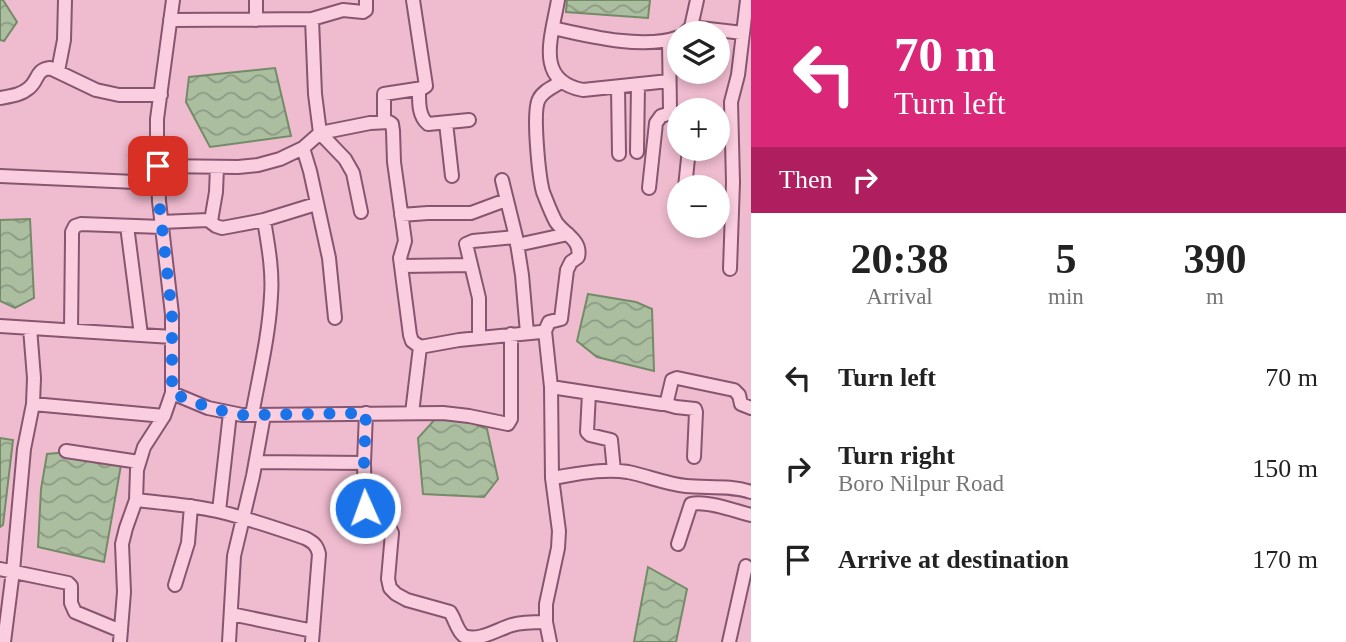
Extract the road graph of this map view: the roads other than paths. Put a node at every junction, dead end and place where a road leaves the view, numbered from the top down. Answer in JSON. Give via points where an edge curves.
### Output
{"nodes":[{"id":1,"x":65,"y":0,"type":"edge"},
{"id":2,"x":173,"y":0,"type":"edge"},
{"id":3,"x":256,"y":0,"type":"edge"},
{"id":4,"x":366,"y":0,"type":"edge"},
{"id":5,"x":413,"y":0,"type":"edge"},
{"id":6,"x":558,"y":0,"type":"edge"},
{"id":7,"x":697,"y":0,"type":"edge"},
{"id":8,"x":747,"y":0,"type":"edge"},
{"id":9,"x":312,"y":19,"type":"junction"},
{"id":10,"x":170,"y":20,"type":"junction"},
{"id":11,"x":256,"y":20,"type":"junction"},
{"id":12,"x":690,"y":21,"type":"edge"},
{"id":13,"x":553,"y":28,"type":"junction"},
{"id":14,"x":730,"y":32,"type":"edge"},
{"id":15,"x":743,"y":33,"type":"junction"},
{"id":16,"x":667,"y":39,"type":"edge"},
{"id":17,"x":58,"y":71,"type":"junction"},
{"id":18,"x":667,"y":81,"type":"edge"},
{"id":19,"x":561,"y":82,"type":"junction"},
{"id":20,"x":638,"y":85,"type":"junction"},
{"id":21,"x":618,"y":87,"type":"junction"},
{"id":22,"x":419,"y":89,"type":"junction"},
{"id":23,"x":162,"y":95,"type":"junction"},
{"id":24,"x":0,"y":98,"type":"edge"},
{"id":25,"x":667,"y":115,"type":"edge"},
{"id":26,"x":469,"y":120,"type":"dead end"},
{"id":27,"x":384,"y":121,"type":"junction"},
{"id":28,"x":446,"y":123,"type":"junction"},
{"id":29,"x":320,"y":133,"type":"junction"},
{"id":30,"x":303,"y":148,"type":"junction"},
{"id":31,"x":637,"y":152,"type":"dead end"},
{"id":32,"x":618,"y":154,"type":"dead end"},
{"id":33,"x":158,"y":166,"type":"junction"},
{"id":34,"x":217,"y":167,"type":"junction"},
{"id":35,"x":0,"y":176,"type":"edge"},
{"id":36,"x":452,"y":176,"type":"dead end"},
{"id":37,"x":502,"y":180,"type":"dead end"},
{"id":38,"x":158,"y":183,"type":"junction"},
{"id":39,"x":649,"y":188,"type":"dead end"},
{"id":40,"x":506,"y":200,"type":"junction"},
{"id":41,"x":316,"y":204,"type":"junction"},
{"id":42,"x":361,"y":212,"type":"dead end"},
{"id":43,"x":401,"y":215,"type":"junction"},
{"id":44,"x":264,"y":220,"type":"junction"},
{"id":45,"x":211,"y":221,"type":"junction"},
{"id":46,"x":162,"y":225,"type":"junction"},
{"id":47,"x":127,"y":226,"type":"junction"},
{"id":48,"x":568,"y":234,"type":"junction"},
{"id":49,"x":516,"y":241,"type":"junction"},
{"id":50,"x":471,"y":265,"type":"junction"},
{"id":51,"x":402,"y":266,"type":"junction"},
{"id":52,"x":730,"y":269,"type":"dead end"},
{"id":53,"x":335,"y":318,"type":"dead end"},
{"id":54,"x":0,"y":326,"type":"edge"},
{"id":55,"x":30,"y":328,"type":"junction"},
{"id":56,"x":71,"y":329,"type":"junction"},
{"id":57,"x":545,"y":331,"type":"junction"},
{"id":58,"x":527,"y":333,"type":"junction"},
{"id":59,"x":510,"y":334,"type":"junction"},
{"id":60,"x":141,"y":335,"type":"junction"},
{"id":61,"x":172,"y":337,"type":"junction"},
{"id":62,"x":479,"y":337,"type":"junction"},
{"id":63,"x":420,"y":346,"type":"junction"},
{"id":64,"x":551,"y":387,"type":"junction"},
{"id":65,"x":172,"y":393,"type":"junction"},
{"id":66,"x":589,"y":393,"type":"junction"},
{"id":67,"x":33,"y":404,"type":"junction"},
{"id":68,"x":665,"y":404,"type":"junction"},
{"id":69,"x":751,"y":408,"type":"edge"},
{"id":70,"x":230,"y":413,"type":"junction"},
{"id":71,"x":366,"y":413,"type":"junction"},
{"id":72,"x":412,"y":413,"type":"junction"},
{"id":73,"x":258,"y":415,"type":"junction"},
{"id":74,"x":164,"y":416,"type":"junction"},
{"id":75,"x":66,"y":451,"type":"dead end"},
{"id":76,"x":694,"y":457,"type":"dead end"},
{"id":77,"x":139,"y":462,"type":"junction"},
{"id":78,"x":256,"y":462,"type":"junction"},
{"id":79,"x":364,"y":463,"type":"junction"},
{"id":80,"x":614,"y":471,"type":"junction"},
{"id":81,"x":552,"y":478,"type":"junction"},
{"id":82,"x":751,"y":492,"type":"edge"},
{"id":83,"x":136,"y":500,"type":"junction"},
{"id":84,"x":191,"y":506,"type":"junction"},
{"id":85,"x":219,"y":511,"type":"junction"},
{"id":86,"x":751,"y":515,"type":"edge"},
{"id":87,"x":243,"y":518,"type":"junction"},
{"id":88,"x":678,"y":544,"type":"dead end"},
{"id":89,"x":746,"y":566,"type":"dead end"},
{"id":90,"x":6,"y":570,"type":"edge"},
{"id":91,"x":175,"y":585,"type":"dead end"},
{"id":92,"x":231,"y":614,"type":"junction"},
{"id":93,"x":546,"y":621,"type":"junction"},
{"id":94,"x":121,"y":637,"type":"edge"},
{"id":95,"x":313,"y":637,"type":"edge"},
{"id":96,"x":2,"y":642,"type":"edge"},
{"id":97,"x":229,"y":642,"type":"edge"},
{"id":98,"x":550,"y":642,"type":"edge"},
{"id":99,"x":729,"y":642,"type":"edge"}],
"edges":[{"from":1,"to":17,"type":"street"},
{"from":2,"to":10,"type":"street"},
{"from":3,"to":11,"type":"street"},
{"from":4,"to":9,"type":"street","via":[[363,12],[343,10]]},
{"from":5,"to":22,"type":"street","via":[[427,80]]},
{"from":6,"to":13,"type":"street"},
{"from":7,"to":12,"type":"street"},
{"from":8,"to":15,"type":"street"},
{"from":9,"to":11,"type":"street"},
{"from":9,"to":29,"type":"street"},
{"from":10,"to":11,"type":"street"},
{"from":10,"to":23,"type":"street"},
{"from":13,"to":16,"type":"street","via":[[617,40]]},
{"from":13,"to":19,"type":"street","via":[[550,62]]},
{"from":14,"to":15,"type":"street"},
{"from":15,"to":52,"type":"street","via":[[731,103]]},
{"from":17,"to":23,"type":"street","via":[[96,90]]},
{"from":17,"to":24,"type":"street","via":[[44,69],[21,94]]},
{"from":18,"to":20,"type":"street"},
{"from":19,"to":21,"type":"street","via":[[583,90]]},
{"from":19,"to":48,"type":"street","via":[[539,99],[536,116],[543,191],[557,223]]},
{"from":20,"to":21,"type":"street"},
{"from":20,"to":31,"type":"street"},
{"from":21,"to":32,"type":"street"},
{"from":22,"to":27,"type":"street","via":[[384,94]]},
{"from":22,"to":28,"type":"street","via":[[424,121]]},
{"from":23,"to":33,"type":"street","via":[[157,119]]},
{"from":25,"to":39,"type":"street","via":[[656,123]]},
{"from":26,"to":28,"type":"street"},
{"from":27,"to":29,"type":"street"},
{"from":27,"to":43,"type":"street","via":[[392,124]]},
{"from":28,"to":36,"type":"street"},
{"from":29,"to":30,"type":"street"},
{"from":29,"to":42,"type":"street","via":[[353,173]]},
{"from":30,"to":34,"type":"street","via":[[257,165]]},
{"from":30,"to":41,"type":"street"},
{"from":33,"to":34,"type":"street"},
{"from":33,"to":38,"type":"street"},
{"from":34,"to":45,"type":"street"},
{"from":35,"to":38,"type":"street"},
{"from":37,"to":40,"type":"street"},
{"from":38,"to":46,"type":"street"},
{"from":40,"to":43,"type":"street","via":[[471,213]]},
{"from":40,"to":49,"type":"street"},
{"from":41,"to":44,"type":"street"},
{"from":41,"to":53,"type":"street"},
{"from":43,"to":51,"type":"street"},
{"from":44,"to":45,"type":"street","via":[[222,228]]},
{"from":44,"to":73,"type":"street","via":[[272,294]]},
{"from":45,"to":46,"type":"street"},
{"from":46,"to":47,"type":"street"},
{"from":46,"to":61,"type":"street"},
{"from":47,"to":56,"type":"street","via":[[75,226]]},
{"from":47,"to":60,"type":"street"},
{"from":48,"to":49,"type":"street"},
{"from":48,"to":57,"type":"street","via":[[579,254],[567,270],[561,319],[549,322]]},
{"from":49,"to":50,"type":"street","via":[[469,241]]},
{"from":49,"to":58,"type":"street"},
{"from":50,"to":51,"type":"street"},
{"from":50,"to":62,"type":"street","via":[[479,298]]},
{"from":51,"to":63,"type":"street","via":[[410,335]]},
{"from":54,"to":55,"type":"street"},
{"from":55,"to":56,"type":"street"},
{"from":55,"to":67,"type":"street"},
{"from":56,"to":60,"type":"street"},
{"from":57,"to":58,"type":"street"},
{"from":57,"to":64,"type":"street"},
{"from":58,"to":59,"type":"street"},
{"from":59,"to":62,"type":"street"},
{"from":59,"to":72,"type":"street","via":[[510,422]]},
{"from":60,"to":61,"type":"street"},
{"from":61,"to":65,"type":"street"},
{"from":62,"to":63,"type":"street"},
{"from":63,"to":72,"type":"street"},
{"from":64,"to":66,"type":"street"},
{"from":64,"to":81,"type":"street"},
{"from":65,"to":70,"type":"street"},
{"from":65,"to":74,"type":"street"},
{"from":66,"to":68,"type":"street"},
{"from":66,"to":80,"type":"street","via":[[587,432],[611,440]]},
{"from":67,"to":74,"type":"street"},
{"from":67,"to":90,"type":"street"},
{"from":68,"to":69,"type":"street","via":[[672,380],[677,378],[734,390],[741,404]]},
{"from":68,"to":76,"type":"street","via":[[695,409]]},
{"from":70,"to":73,"type":"street"},
{"from":70,"to":85,"type":"street"},
{"from":71,"to":72,"type":"street"},
{"from":71,"to":73,"type":"street"},
{"from":71,"to":79,"type":"street"},
{"from":73,"to":78,"type":"street"},
{"from":74,"to":77,"type":"street"},
{"from":75,"to":77,"type":"street"},
{"from":77,"to":83,"type":"street"},
{"from":78,"to":79,"type":"street"},
{"from":78,"to":87,"type":"street"},
{"from":79,"to":93,"type":"street","via":[[367,514],[391,528],[388,579],[396,594],[450,612],[462,634],[475,640],[514,624]]},
{"from":80,"to":81,"type":"street"},
{"from":80,"to":82,"type":"street","via":[[674,484]]},
{"from":81,"to":93,"type":"street","via":[[559,531]]},
{"from":83,"to":84,"type":"street"},
{"from":83,"to":94,"type":"street","via":[[122,544]]},
{"from":84,"to":85,"type":"street"},
{"from":84,"to":91,"type":"street","via":[[188,544]]},
{"from":85,"to":87,"type":"street"},
{"from":86,"to":88,"type":"street","via":[[691,504]]},
{"from":87,"to":92,"type":"street","via":[[234,556]]},
{"from":87,"to":95,"type":"street","via":[[305,537],[318,548]]},
{"from":89,"to":99,"type":"street"},
{"from":90,"to":94,"type":"street","via":[[68,583],[75,612]]},
{"from":90,"to":96,"type":"street"},
{"from":92,"to":95,"type":"street"},
{"from":92,"to":97,"type":"street"},
{"from":93,"to":98,"type":"street"}]}
